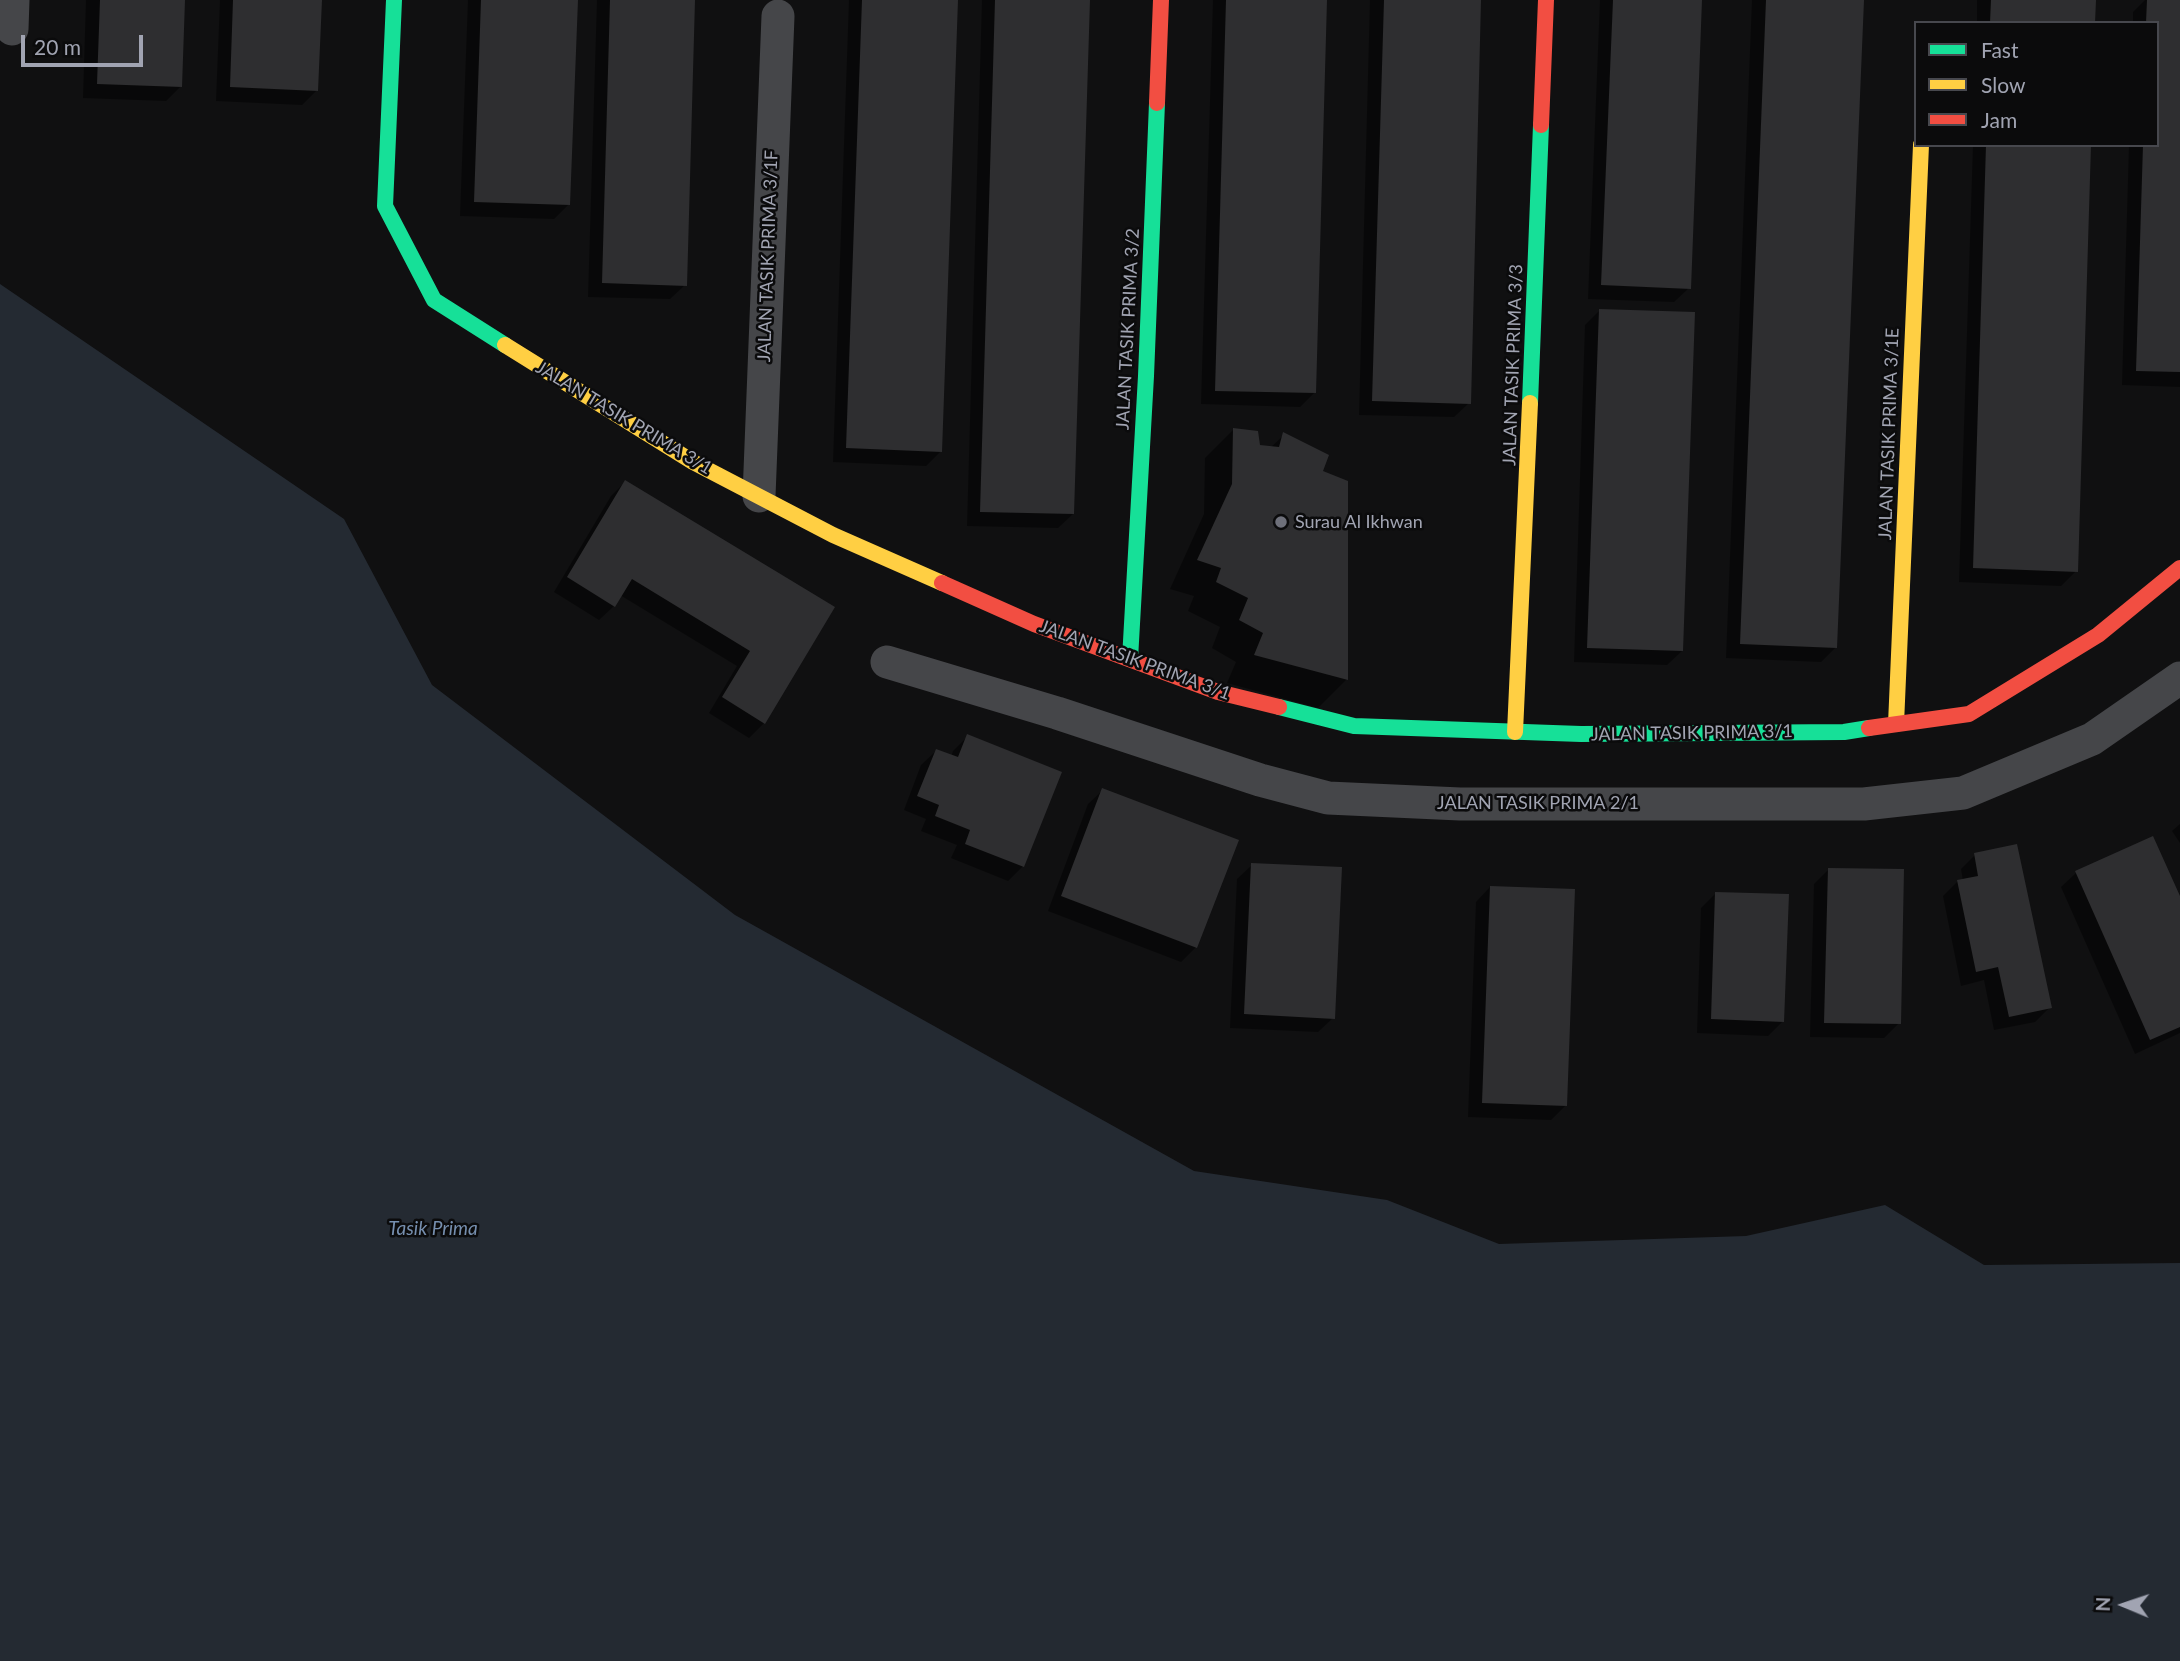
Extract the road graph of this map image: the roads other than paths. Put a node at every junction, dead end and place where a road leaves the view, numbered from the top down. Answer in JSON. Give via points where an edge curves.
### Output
{"nodes":[{"id":1,"x":394,"y":0,"type":"edge"},
{"id":2,"x":1161,"y":0,"type":"edge"},
{"id":3,"x":1546,"y":0,"type":"edge"},
{"id":4,"x":778,"y":16,"type":"dead end"},
{"id":5,"x":1921,"y":147,"type":"edge"},
{"id":6,"x":759,"y":496,"type":"junction"},
{"id":7,"x":2180,"y":568,"type":"edge"},
{"id":8,"x":1130,"y":659,"type":"junction"},
{"id":9,"x":887,"y":662,"type":"dead end"},
{"id":10,"x":2180,"y":678,"type":"edge"},
{"id":11,"x":1896,"y":724,"type":"junction"},
{"id":12,"x":1515,"y":732,"type":"junction"}],
"edges":[{"from":1,"to":6,"type":"street","name":"JALAN TASIK PRIMA 3/1","via":[[385,206],[434,300],[694,462]]},
{"from":2,"to":8,"type":"street","name":"JALAN TASIK PRIMA 3/2"},
{"from":3,"to":12,"type":"street","name":"JALAN TASIK PRIMA 3/3"},
{"from":4,"to":6,"type":"street","name":"JALAN TASIK PRIMA 3/1F"},
{"from":5,"to":11,"type":"street","name":"JALAN TASIK PRIMA 3/1E"},
{"from":6,"to":8,"type":"street","name":"JALAN TASIK PRIMA 3/1","via":[[1034,624]]},
{"from":7,"to":11,"type":"street","name":"JALAN TASIK PRIMA 3/1","via":[[2098,635],[1969,714]]},
{"from":8,"to":12,"type":"street","name":"JALAN TASIK PRIMA 3/1","via":[[1218,692],[1354,726]]},
{"from":9,"to":10,"type":"street","name":"JALAN TASIK PRIMA 2/1","via":[[1328,798],[1460,804],[1864,804],[1963,793],[2092,738]]},
{"from":11,"to":12,"type":"street","name":"JALAN TASIK PRIMA 3/1","via":[[1844,732]]}]}
